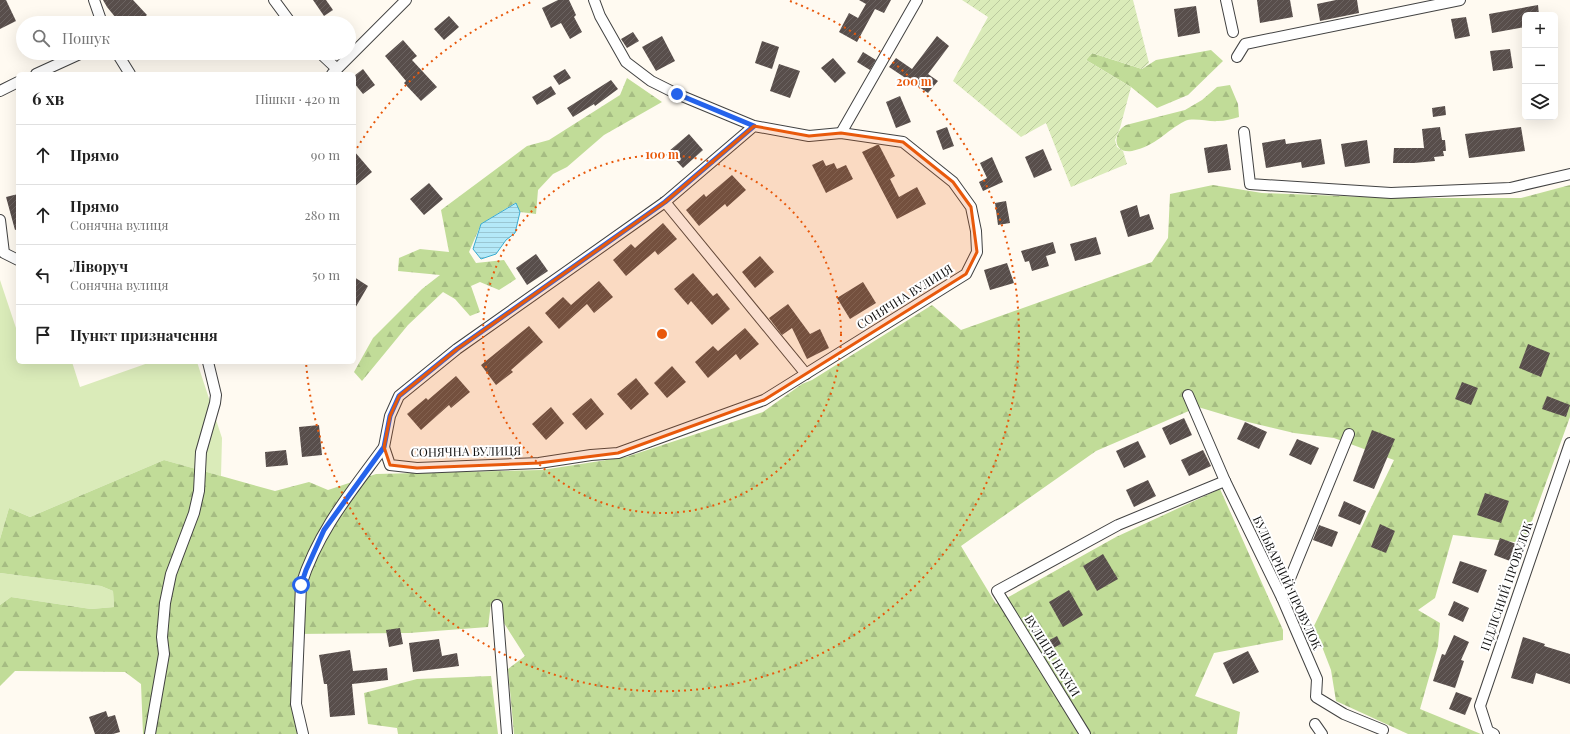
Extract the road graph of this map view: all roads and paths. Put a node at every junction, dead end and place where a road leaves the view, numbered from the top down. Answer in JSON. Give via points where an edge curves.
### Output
{"nodes":[{"id":1,"x":94,"y":0,"type":"edge"},
{"id":2,"x":274,"y":0,"type":"edge"},
{"id":3,"x":406,"y":0,"type":"edge"},
{"id":4,"x":594,"y":0,"type":"edge"},
{"id":5,"x":917,"y":0,"type":"edge"},
{"id":6,"x":1226,"y":0,"type":"edge"},
{"id":7,"x":1460,"y":0,"type":"edge"},
{"id":8,"x":100,"y":16,"type":"edge"},
{"id":9,"x":286,"y":16,"type":"edge"},
{"id":10,"x":1233,"y":32,"type":"dead end"},
{"id":11,"x":356,"y":50,"type":"edge"},
{"id":12,"x":1237,"y":57,"type":"dead end"},
{"id":13,"x":67,"y":60,"type":"edge"},
{"id":14,"x":121,"y":60,"type":"edge"},
{"id":15,"x":325,"y":60,"type":"edge"},
{"id":16,"x":346,"y":60,"type":"edge"},
{"id":17,"x":40,"y":72,"type":"edge"},
{"id":18,"x":129,"y":72,"type":"edge"},
{"id":19,"x":334,"y":72,"type":"edge"},
{"id":20,"x":16,"y":83,"type":"edge"},
{"id":21,"x":0,"y":91,"type":"edge"},
{"id":22,"x":754,"y":126,"type":"junction"},
{"id":23,"x":1244,"y":132,"type":"dead end"},
{"id":24,"x":842,"y":133,"type":"junction"},
{"id":25,"x":1570,"y":174,"type":"edge"},
{"id":26,"x":665,"y":202,"type":"junction"},
{"id":27,"x":0,"y":220,"type":"edge"},
{"id":28,"x":16,"y":259,"type":"edge"},
{"id":29,"x":208,"y":364,"type":"edge"},
{"id":30,"x":806,"y":374,"type":"junction"},
{"id":31,"x":1188,"y":395,"type":"dead end"},
{"id":32,"x":1349,"y":434,"type":"dead end"},
{"id":33,"x":1570,"y":443,"type":"edge"},
{"id":34,"x":384,"y":447,"type":"junction"},
{"id":35,"x":1225,"y":481,"type":"junction"},
{"id":36,"x":1282,"y":598,"type":"junction"},
{"id":37,"x":497,"y":604,"type":"dead end"},
{"id":38,"x":1315,"y":724,"type":"dead end"},
{"id":39,"x":1383,"y":733,"type":"edge"},
{"id":40,"x":150,"y":734,"type":"edge"},
{"id":41,"x":303,"y":734,"type":"edge"},
{"id":42,"x":507,"y":734,"type":"edge"},
{"id":43,"x":1085,"y":734,"type":"edge"},
{"id":44,"x":1322,"y":734,"type":"edge"},
{"id":45,"x":1494,"y":734,"type":"edge"}],
"edges":[{"from":1,"to":8,"type":"street"},
{"from":2,"to":9,"type":"street"},
{"from":3,"to":11,"type":"street"},
{"from":4,"to":22,"type":"street","name":"СОНЯЧНА ВУЛИЦЯ","via":[[600,16],[626,62],[651,81],[670,91]]},
{"from":5,"to":24,"type":"street"},
{"from":6,"to":10,"type":"street"},
{"from":7,"to":12,"type":"street","via":[[1245,44]]},
{"from":13,"to":17,"type":"street"},
{"from":14,"to":18,"type":"street"},
{"from":15,"to":19,"type":"street"},
{"from":16,"to":19,"type":"street"},
{"from":20,"to":21,"type":"street"},
{"from":22,"to":24,"type":"street","name":"СОНЯЧНА ВУЛИЦЯ","via":[[809,136]]},
{"from":22,"to":26,"type":"street"},
{"from":23,"to":25,"type":"street","via":[[1250,184],[1392,193],[1510,188]]},
{"from":24,"to":30,"type":"street","name":"СОНЯЧНА ВУЛИЦЯ","via":[[903,142],[953,182],[971,207],[977,252],[966,274]]},
{"from":26,"to":30,"type":"street"},
{"from":26,"to":34,"type":"street","via":[[457,349],[399,396],[390,416]]},
{"from":27,"to":28,"type":"street","via":[[4,253]]},
{"from":29,"to":40,"type":"street","via":[[216,395],[201,452],[199,491],[194,513],[171,574],[162,637],[164,654]]},
{"from":30,"to":34,"type":"street","name":"СОНЯЧНА ВУЛИЦЯ","via":[[764,400],[618,453],[539,463],[417,468],[390,465]]},
{"from":31,"to":35,"type":"street","name":"БУЛЬВАРНИЙ ПРОВУЛОК"},
{"from":32,"to":36,"type":"street"},
{"from":33,"to":45,"type":"street","name":"ПІДЛІСНИЙ ПРОВУЛОК","via":[[1480,706],[1488,732]]},
{"from":34,"to":41,"type":"street","via":[[324,530],[301,585],[296,704]]},
{"from":35,"to":36,"type":"street","name":"БУЛЬВАРНИЙ ПРОВУЛОК"},
{"from":35,"to":43,"type":"street","name":"ВУЛИЦЯ НАУКИ","via":[[1118,525],[997,591]]},
{"from":36,"to":39,"type":"street","name":"БУЛЬВАРНИЙ ПРОВУЛОК","via":[[1317,679],[1316,697]]},
{"from":37,"to":42,"type":"street"},
{"from":38,"to":44,"type":"street"}]}
